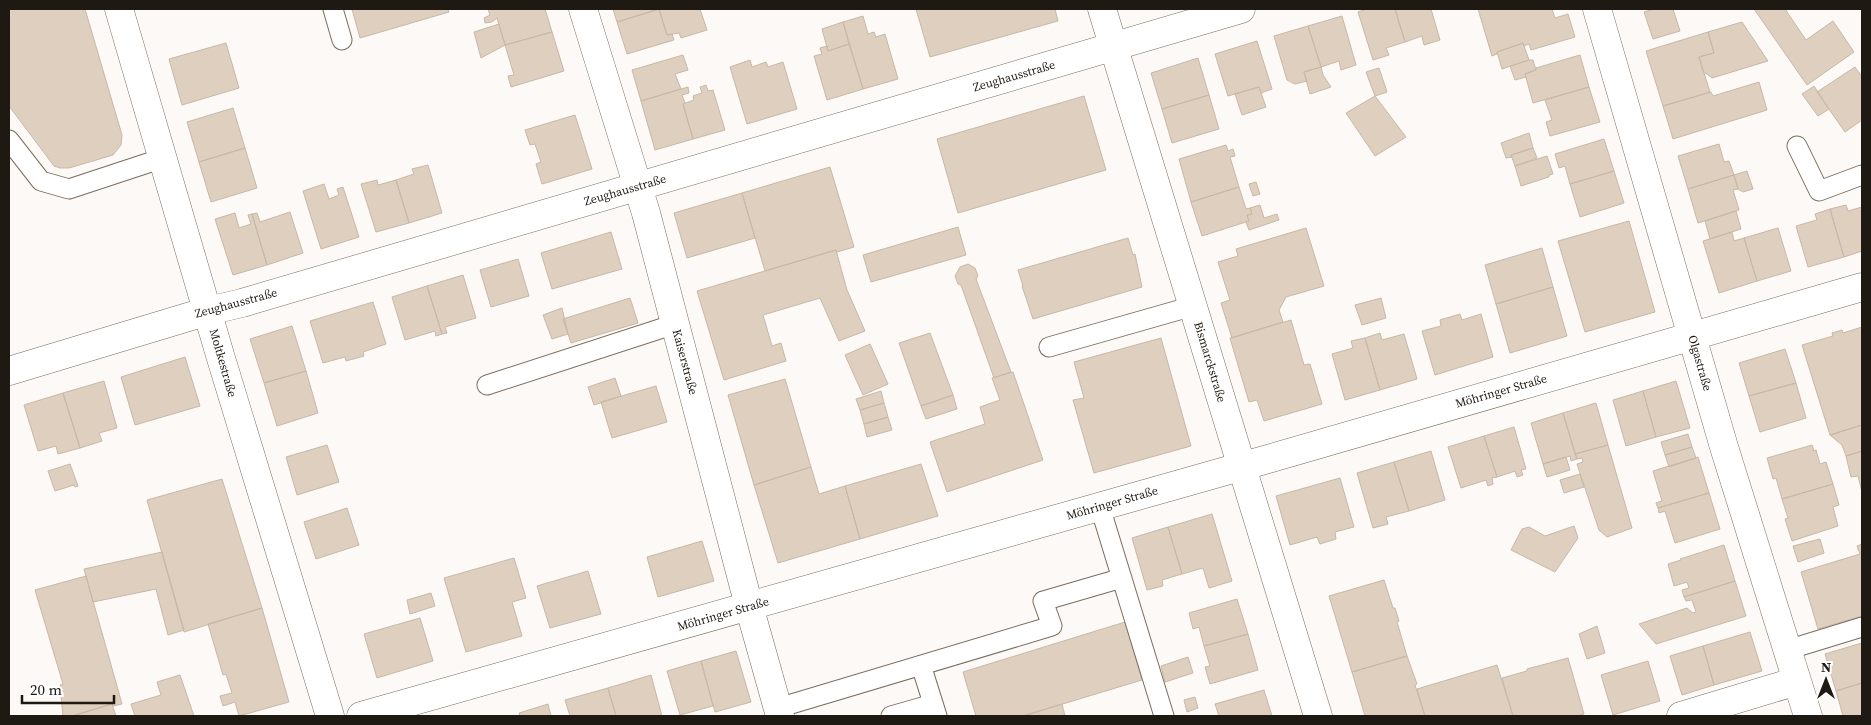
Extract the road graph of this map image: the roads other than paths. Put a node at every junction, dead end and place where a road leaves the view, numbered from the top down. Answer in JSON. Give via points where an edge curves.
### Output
{"nodes":[{"id":1,"x":118,"y":9,"type":"edge"},
{"id":2,"x":333,"y":9,"type":"edge"},
{"id":3,"x":583,"y":9,"type":"edge"},
{"id":4,"x":1102,"y":9,"type":"edge"},
{"id":5,"x":1241,"y":9,"type":"edge"},
{"id":6,"x":1596,"y":9,"type":"edge"},
{"id":7,"x":342,"y":40,"type":"dead end"},
{"id":8,"x":1113,"y":46,"type":"junction"},
{"id":9,"x":9,"y":140,"type":"edge"},
{"id":10,"x":1797,"y":146,"type":"dead end"},
{"id":11,"x":162,"y":158,"type":"junction"},
{"id":12,"x":1862,"y":175,"type":"edge"},
{"id":13,"x":638,"y":187,"type":"junction"},
{"id":14,"x":1862,"y":287,"type":"edge"},
{"id":15,"x":1193,"y":306,"type":"junction"},
{"id":16,"x":208,"y":310,"type":"junction"},
{"id":17,"x":675,"y":324,"type":"junction"},
{"id":18,"x":1692,"y":335,"type":"junction"},
{"id":19,"x":1049,"y":348,"type":"dead end"},
{"id":20,"x":9,"y":371,"type":"edge"},
{"id":21,"x":487,"y":385,"type":"dead end"},
{"id":22,"x":1242,"y":466,"type":"junction"},
{"id":23,"x":1100,"y":507,"type":"junction"},
{"id":24,"x":1122,"y":578,"type":"junction"},
{"id":25,"x":749,"y":606,"type":"junction"},
{"id":26,"x":1862,"y":627,"type":"edge"},
{"id":27,"x":1787,"y":650,"type":"junction"},
{"id":28,"x":921,"y":666,"type":"junction"},
{"id":29,"x":1797,"y":681,"type":"junction"},
{"id":30,"x":935,"y":710,"type":"edge"},
{"id":31,"x":779,"y":712,"type":"edge"},
{"id":32,"x":330,"y":716,"type":"edge"},
{"id":33,"x":361,"y":716,"type":"edge"},
{"id":34,"x":891,"y":716,"type":"edge"},
{"id":35,"x":1164,"y":716,"type":"edge"},
{"id":36,"x":1318,"y":716,"type":"edge"},
{"id":37,"x":1681,"y":716,"type":"edge"},
{"id":38,"x":1808,"y":716,"type":"edge"}],
"edges":[{"from":1,"to":11,"type":"street","name":"Moltkestraße"},
{"from":2,"to":7,"type":"lane"},
{"from":3,"to":13,"type":"street","name":"Kaiserstraße"},
{"from":4,"to":8,"type":"street","name":"Bismarckstraße"},
{"from":5,"to":8,"type":"street","name":"Zeughausstraße"},
{"from":6,"to":18,"type":"street","name":"Olgastraße"},
{"from":8,"to":13,"type":"street","name":"Zeughausstraße"},
{"from":8,"to":15,"type":"street","name":"Bismarckstraße"},
{"from":9,"to":11,"type":"lane","via":[[41,180],[69,189]]},
{"from":10,"to":12,"type":"lane","via":[[1818,191]]},
{"from":11,"to":16,"type":"street","name":"Moltkestraße"},
{"from":13,"to":16,"type":"street","name":"Zeughausstraße","via":[[242,303]]},
{"from":13,"to":17,"type":"street","name":"Kaiserstraße"},
{"from":14,"to":18,"type":"street","name":"Möhringer Straße"},
{"from":15,"to":19,"type":"lane"},
{"from":15,"to":22,"type":"street","name":"Bismarckstraße"},
{"from":16,"to":20,"type":"street","name":"Zeughausstraße"},
{"from":16,"to":32,"type":"street","name":"Moltkestraße"},
{"from":17,"to":21,"type":"lane"},
{"from":17,"to":25,"type":"street","name":"Kaiserstraße"},
{"from":18,"to":22,"type":"street","name":"Möhringer Straße"},
{"from":18,"to":27,"type":"street","name":"Olgastraße"},
{"from":22,"to":23,"type":"street","name":"Möhringer Straße"},
{"from":22,"to":36,"type":"street","name":"Bismarckstraße"},
{"from":23,"to":24,"type":"lane"},
{"from":23,"to":25,"type":"street","name":"Möhringer Straße"},
{"from":24,"to":28,"type":"lane","via":[[1043,601],[1052,626]]},
{"from":24,"to":35,"type":"lane"},
{"from":25,"to":31,"type":"street","name":"Kaiserstraße"},
{"from":25,"to":33,"type":"street","name":"Möhringer Straße"},
{"from":26,"to":27,"type":"lane"},
{"from":27,"to":29,"type":"street","name":"Olgastraße"},
{"from":28,"to":30,"type":"lane"},
{"from":28,"to":31,"type":"lane"},
{"from":29,"to":37,"type":"street"},
{"from":29,"to":38,"type":"street","name":"Olgastraße"},
{"from":30,"to":34,"type":"lane"}]}
